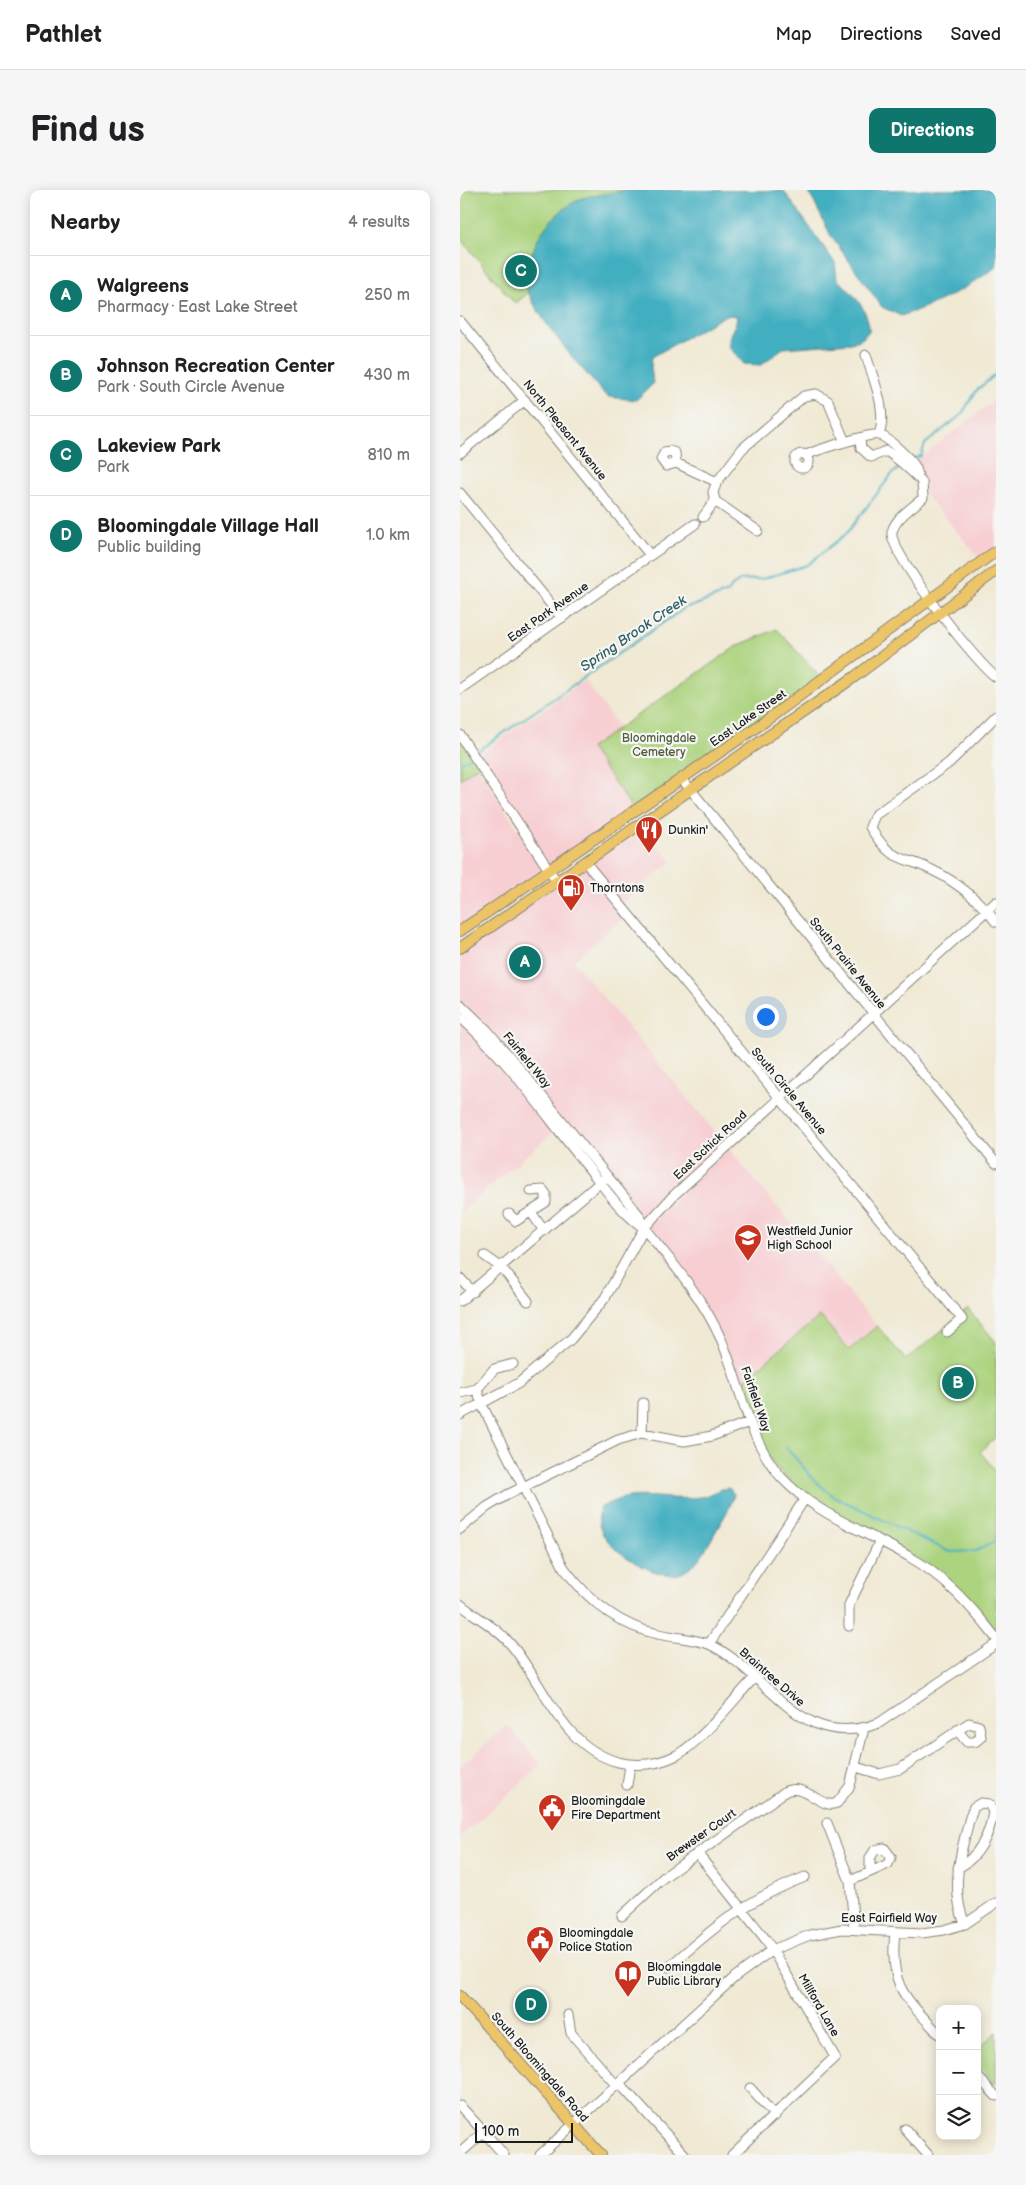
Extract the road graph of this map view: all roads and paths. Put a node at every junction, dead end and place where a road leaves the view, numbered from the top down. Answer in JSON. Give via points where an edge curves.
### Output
{"nodes":[{"id":1,"x":460,"y":321,"type":"edge"},
{"id":2,"x":866,"y":355,"type":"dead end"},
{"id":3,"x":525,"y":400,"type":"junction"},
{"id":4,"x":879,"y":435,"type":"junction"},
{"id":5,"x":860,"y":440,"type":"junction"},
{"id":6,"x":845,"y":442,"type":"junction"},
{"id":7,"x":460,"y":453,"type":"edge"},
{"id":8,"x":806,"y":455,"type":"dead end"},
{"id":9,"x":676,"y":463,"type":"dead end"},
{"id":10,"x":907,"y":463,"type":"junction"},
{"id":11,"x":717,"y":482,"type":"junction"},
{"id":12,"x":460,"y":492,"type":"edge"},
{"id":13,"x":715,"y":501,"type":"junction"},
{"id":14,"x":703,"y":516,"type":"dead end"},
{"id":15,"x":695,"y":524,"type":"dead end"},
{"id":16,"x":758,"y":531,"type":"dead end"},
{"id":17,"x":996,"y":551,"type":"edge"},
{"id":18,"x":650,"y":555,"type":"junction"},
{"id":19,"x":996,"y":571,"type":"edge"},
{"id":20,"x":931,"y":600,"type":"junction"},
{"id":21,"x":940,"y":613,"type":"junction"},
{"id":22,"x":562,"y":618,"type":"junction"},
{"id":23,"x":996,"y":678,"type":"edge"},
{"id":24,"x":460,"y":689,"type":"edge"},
{"id":25,"x":996,"y":716,"type":"edge"},
{"id":26,"x":460,"y":735,"type":"edge"},
{"id":27,"x":682,"y":779,"type":"junction"},
{"id":28,"x":690,"y":790,"type":"junction"},
{"id":29,"x":586,"y":863,"type":"junction"},
{"id":30,"x":548,"y":869,"type":"junction"},
{"id":31,"x":557,"y":882,"type":"junction"},
{"id":32,"x":996,"y":902,"type":"edge"},
{"id":33,"x":988,"y":911,"type":"junction"},
{"id":34,"x":996,"y":922,"type":"edge"},
{"id":35,"x":460,"y":931,"type":"edge"},
{"id":36,"x":460,"y":948,"type":"edge"},
{"id":37,"x":460,"y":1004,"type":"edge"},
{"id":38,"x":873,"y":1013,"type":"junction"},
{"id":39,"x":460,"y":1017,"type":"edge"},
{"id":40,"x":779,"y":1099,"type":"junction"},
{"id":41,"x":996,"y":1163,"type":"edge"},
{"id":42,"x":604,"y":1180,"type":"junction"},
{"id":43,"x":532,"y":1191,"type":"dead end"},
{"id":44,"x":531,"y":1212,"type":"junction"},
{"id":45,"x":509,"y":1214,"type":"dead end"},
{"id":46,"x":644,"y":1228,"type":"junction"},
{"id":47,"x":544,"y":1231,"type":"junction"},
{"id":48,"x":485,"y":1256,"type":"dead end"},
{"id":49,"x":502,"y":1268,"type":"junction"},
{"id":50,"x":460,"y":1278,"type":"edge"},
{"id":51,"x":473,"y":1292,"type":"junction"},
{"id":52,"x":460,"y":1301,"type":"edge"},
{"id":53,"x":528,"y":1301,"type":"dead end"},
{"id":54,"x":947,"y":1332,"type":"dead end"},
{"id":55,"x":514,"y":1364,"type":"dead end"},
{"id":56,"x":477,"y":1389,"type":"junction"},
{"id":57,"x":460,"y":1393,"type":"edge"},
{"id":58,"x":643,"y":1403,"type":"dead end"},
{"id":59,"x":482,"y":1405,"type":"junction"},
{"id":60,"x":460,"y":1415,"type":"edge"},
{"id":61,"x":749,"y":1422,"type":"junction"},
{"id":62,"x":642,"y":1433,"type":"junction"},
{"id":63,"x":523,"y":1487,"type":"junction"},
{"id":64,"x":804,"y":1500,"type":"junction"},
{"id":65,"x":460,"y":1529,"type":"edge"},
{"id":66,"x":880,"y":1542,"type":"junction"},
{"id":67,"x":460,"y":1604,"type":"edge"},
{"id":68,"x":849,"y":1626,"type":"dead end"},
{"id":69,"x":996,"y":1638,"type":"edge"},
{"id":70,"x":708,"y":1644,"type":"junction"},
{"id":71,"x":996,"y":1644,"type":"edge"},
{"id":72,"x":755,"y":1677,"type":"junction"},
{"id":73,"x":864,"y":1728,"type":"junction"},
{"id":74,"x":958,"y":1730,"type":"dead end"},
{"id":75,"x":630,"y":1765,"type":"junction"},
{"id":76,"x":856,"y":1767,"type":"junction"},
{"id":77,"x":627,"y":1785,"type":"dead end"},
{"id":78,"x":827,"y":1823,"type":"dead end"},
{"id":79,"x":697,"y":1853,"type":"junction"},
{"id":80,"x":958,"y":1868,"type":"junction"},
{"id":81,"x":870,"y":1870,"type":"dead end"},
{"id":82,"x":805,"y":1877,"type":"dead end"},
{"id":83,"x":850,"y":1881,"type":"junction"},
{"id":84,"x":996,"y":1903,"type":"edge"},
{"id":85,"x":741,"y":1908,"type":"junction"},
{"id":86,"x":622,"y":1916,"type":"dead end"},
{"id":87,"x":965,"y":1924,"type":"junction"},
{"id":88,"x":854,"y":1928,"type":"junction"},
{"id":89,"x":895,"y":1932,"type":"junction"},
{"id":90,"x":772,"y":1950,"type":"junction"},
{"id":91,"x":669,"y":1967,"type":"dead end"},
{"id":92,"x":460,"y":1996,"type":"edge"},
{"id":93,"x":568,"y":2015,"type":"dead end"},
{"id":94,"x":936,"y":2031,"type":"edge"},
{"id":95,"x":981,"y":2080,"type":"edge"},
{"id":96,"x":617,"y":2084,"type":"junction"},
{"id":97,"x":750,"y":2088,"type":"dead end"},
{"id":98,"x":996,"y":2096,"type":"edge"},
{"id":99,"x":460,"y":2106,"type":"edge"},
{"id":100,"x":775,"y":2116,"type":"junction"},
{"id":101,"x":573,"y":2124,"type":"junction"},
{"id":102,"x":905,"y":2129,"type":"dead end"},
{"id":103,"x":484,"y":2132,"type":"junction"},
{"id":104,"x":460,"y":2153,"type":"edge"},
{"id":105,"x":504,"y":2155,"type":"edge"},
{"id":106,"x":540,"y":2155,"type":"edge"},
{"id":107,"x":601,"y":2155,"type":"edge"},
{"id":108,"x":685,"y":2155,"type":"edge"},
{"id":109,"x":732,"y":2155,"type":"edge"},
{"id":110,"x":928,"y":2155,"type":"edge"}],
"edges":[{"from":1,"to":3,"type":"street","name":"North Pleasant Avenue"},
{"from":2,"to":4,"type":"street","via":[[882,411],[883,424]]},
{"from":3,"to":7,"type":"street"},
{"from":3,"to":18,"type":"street","name":"North Pleasant Avenue"},
{"from":4,"to":5,"type":"street","via":[[869,434]]},
{"from":4,"to":10,"type":"street"},
{"from":5,"to":6,"type":"street"},
{"from":5,"to":10,"type":"street","via":[[861,448],[871,457],[886,452]]},
{"from":6,"to":8,"type":"street"},
{"from":6,"to":11,"type":"street","via":[[828,401],[816,394],[804,396],[742,448]]},
{"from":9,"to":11,"type":"street"},
{"from":10,"to":20,"type":"street","via":[[922,482],[923,498],[896,523],[892,534],[896,548]]},
{"from":11,"to":13,"type":"street","via":[[713,492]]},
{"from":12,"to":22,"type":"street"},
{"from":13,"to":14,"type":"street"},
{"from":13,"to":16,"type":"street"},
{"from":15,"to":18,"type":"street","name":"East Park Avenue"},
{"from":17,"to":20,"type":"main road","name":"East Lake Street"},
{"from":18,"to":22,"type":"street","name":"East Park Avenue"},
{"from":19,"to":21,"type":"main road"},
{"from":20,"to":21,"type":"street"},
{"from":20,"to":27,"type":"main road","name":"East Lake Street"},
{"from":21,"to":23,"type":"street","via":[[977,661]]},
{"from":21,"to":28,"type":"main road","via":[[853,678]]},
{"from":22,"to":24,"type":"street","name":"East Park Avenue"},
{"from":25,"to":33,"type":"street","via":[[949,763],[876,815],[867,827],[895,857],[942,875]]},
{"from":26,"to":30,"type":"street"},
{"from":27,"to":28,"type":"street","name":"South Prairie Avenue"},
{"from":27,"to":30,"type":"main road","name":"East Lake Street"},
{"from":28,"to":29,"type":"main road"},
{"from":28,"to":38,"type":"street","name":"South Prairie Avenue"},
{"from":29,"to":31,"type":"main road"},
{"from":29,"to":40,"type":"street","name":"South Circle Avenue"},
{"from":30,"to":31,"type":"street"},
{"from":30,"to":35,"type":"main road","name":"East Lake Street"},
{"from":31,"to":36,"type":"main road"},
{"from":32,"to":33,"type":"street","name":"East Schick Road"},
{"from":33,"to":34,"type":"street"},
{"from":33,"to":38,"type":"street","name":"East Schick Road"},
{"from":37,"to":42,"type":"street","name":"Fairfield Way","via":[[487,1030]]},
{"from":38,"to":40,"type":"street","name":"East Schick Road"},
{"from":38,"to":41,"type":"street","name":"South Prairie Avenue"},
{"from":39,"to":42,"type":"street","name":"Fairfield Way","via":[[513,1073]]},
{"from":40,"to":46,"type":"street","name":"East Schick Road"},
{"from":40,"to":54,"type":"street","name":"South Circle Avenue","via":[[962,1319]]},
{"from":42,"to":46,"type":"street","name":"Fairfield Way","via":[[639,1215]]},
{"from":42,"to":47,"type":"street"},
{"from":43,"to":44,"type":"street","via":[[543,1190],[546,1202]]},
{"from":44,"to":45,"type":"street","via":[[516,1221]]},
{"from":44,"to":47,"type":"street"},
{"from":46,"to":59,"type":"street","name":"East Schick Road","via":[[612,1286],[584,1325],[527,1378]]},
{"from":46,"to":61,"type":"street","name":"Fairfield Way","via":[[685,1278],[711,1319],[728,1356]]},
{"from":47,"to":49,"type":"street"},
{"from":48,"to":49,"type":"street"},
{"from":49,"to":51,"type":"street"},
{"from":49,"to":53,"type":"street"},
{"from":50,"to":51,"type":"street"},
{"from":51,"to":52,"type":"street"},
{"from":55,"to":56,"type":"street","via":[[494,1369]]},
{"from":56,"to":57,"type":"street"},
{"from":56,"to":59,"type":"street","name":"Braintree Drive"},
{"from":58,"to":62,"type":"street"},
{"from":59,"to":60,"type":"street","name":"East Schick Road"},
{"from":59,"to":63,"type":"street","name":"Braintree Drive"},
{"from":61,"to":62,"type":"street","via":[[712,1436],[684,1441]]},
{"from":61,"to":64,"type":"street","name":"Fairfield Way","via":[[771,1463]]},
{"from":62,"to":63,"type":"street","via":[[618,1440]]},
{"from":63,"to":65,"type":"street","via":[[487,1507]]},
{"from":63,"to":70,"type":"street","name":"Braintree Drive","via":[[564,1568],[593,1601],[637,1627]]},
{"from":64,"to":66,"type":"street","name":"Fairfield Way"},
{"from":64,"to":70,"type":"street"},
{"from":66,"to":68,"type":"street","via":[[849,1605]]},
{"from":66,"to":69,"type":"street","name":"Fairfield Way","via":[[910,1557],[944,1581]]},
{"from":67,"to":75,"type":"street","via":[[511,1645],[562,1721],[581,1741],[601,1756]]},
{"from":70,"to":72,"type":"street","name":"Braintree Drive"},
{"from":71,"to":73,"type":"street","name":"Braintree Drive","via":[[891,1717]]},
{"from":72,"to":73,"type":"street","name":"Braintree Drive","via":[[796,1714],[815,1725],[840,1731]]},
{"from":72,"to":75,"type":"street","via":[[686,1749],[660,1761]]},
{"from":73,"to":76,"type":"street"},
{"from":74,"to":76,"type":"street","via":[[891,1772],[879,1774]]},
{"from":75,"to":77,"type":"street"},
{"from":76,"to":79,"type":"street","name":"Brewster Court","via":[[850,1786],[833,1805],[803,1790],[786,1791]]},
{"from":78,"to":83,"type":"street"},
{"from":79,"to":85,"type":"street","name":"Millford Lane"},
{"from":79,"to":86,"type":"street","name":"Brewster Court","via":[[664,1877]]},
{"from":80,"to":80,"type":"street","via":[[973,1857],[990,1827],[992,1808],[986,1803],[977,1804],[972,1811]]},
{"from":80,"to":87,"type":"street","via":[[958,1902]]},
{"from":81,"to":83,"type":"street"},
{"from":82,"to":85,"type":"street"},
{"from":83,"to":88,"type":"street"},
{"from":84,"to":87,"type":"street","name":"East Fairfield Way"},
{"from":85,"to":90,"type":"street","name":"Millford Lane"},
{"from":85,"to":91,"type":"street"},
{"from":87,"to":89,"type":"street","name":"East Fairfield Way","via":[[935,1932]]},
{"from":88,"to":89,"type":"street","name":"East Fairfield Way"},
{"from":88,"to":90,"type":"street","name":"East Fairfield Way","via":[[810,1935]]},
{"from":89,"to":94,"type":"street","via":[[893,1967],[897,1982]]},
{"from":90,"to":96,"type":"street","name":"East Fairfield Way","via":[[735,1977]]},
{"from":90,"to":100,"type":"street","name":"Millford Lane","via":[[837,2057]]},
{"from":92,"to":101,"type":"main road","name":"South Bloomingdale Road"},
{"from":93,"to":96,"type":"street","via":[[571,2033]]},
{"from":95,"to":98,"type":"street"},
{"from":96,"to":101,"type":"street","name":"East Fairfield Way"},
{"from":96,"to":108,"type":"street"},
{"from":97,"to":100,"type":"street"},
{"from":99,"to":103,"type":"street"},
{"from":100,"to":109,"type":"street","name":"Millford Lane"},
{"from":101,"to":106,"type":"street","name":"East Fairfield Way"},
{"from":101,"to":107,"type":"main road","name":"South Bloomingdale Road"},
{"from":102,"to":110,"type":"street"},
{"from":103,"to":104,"type":"street"},
{"from":103,"to":105,"type":"street"}]}
